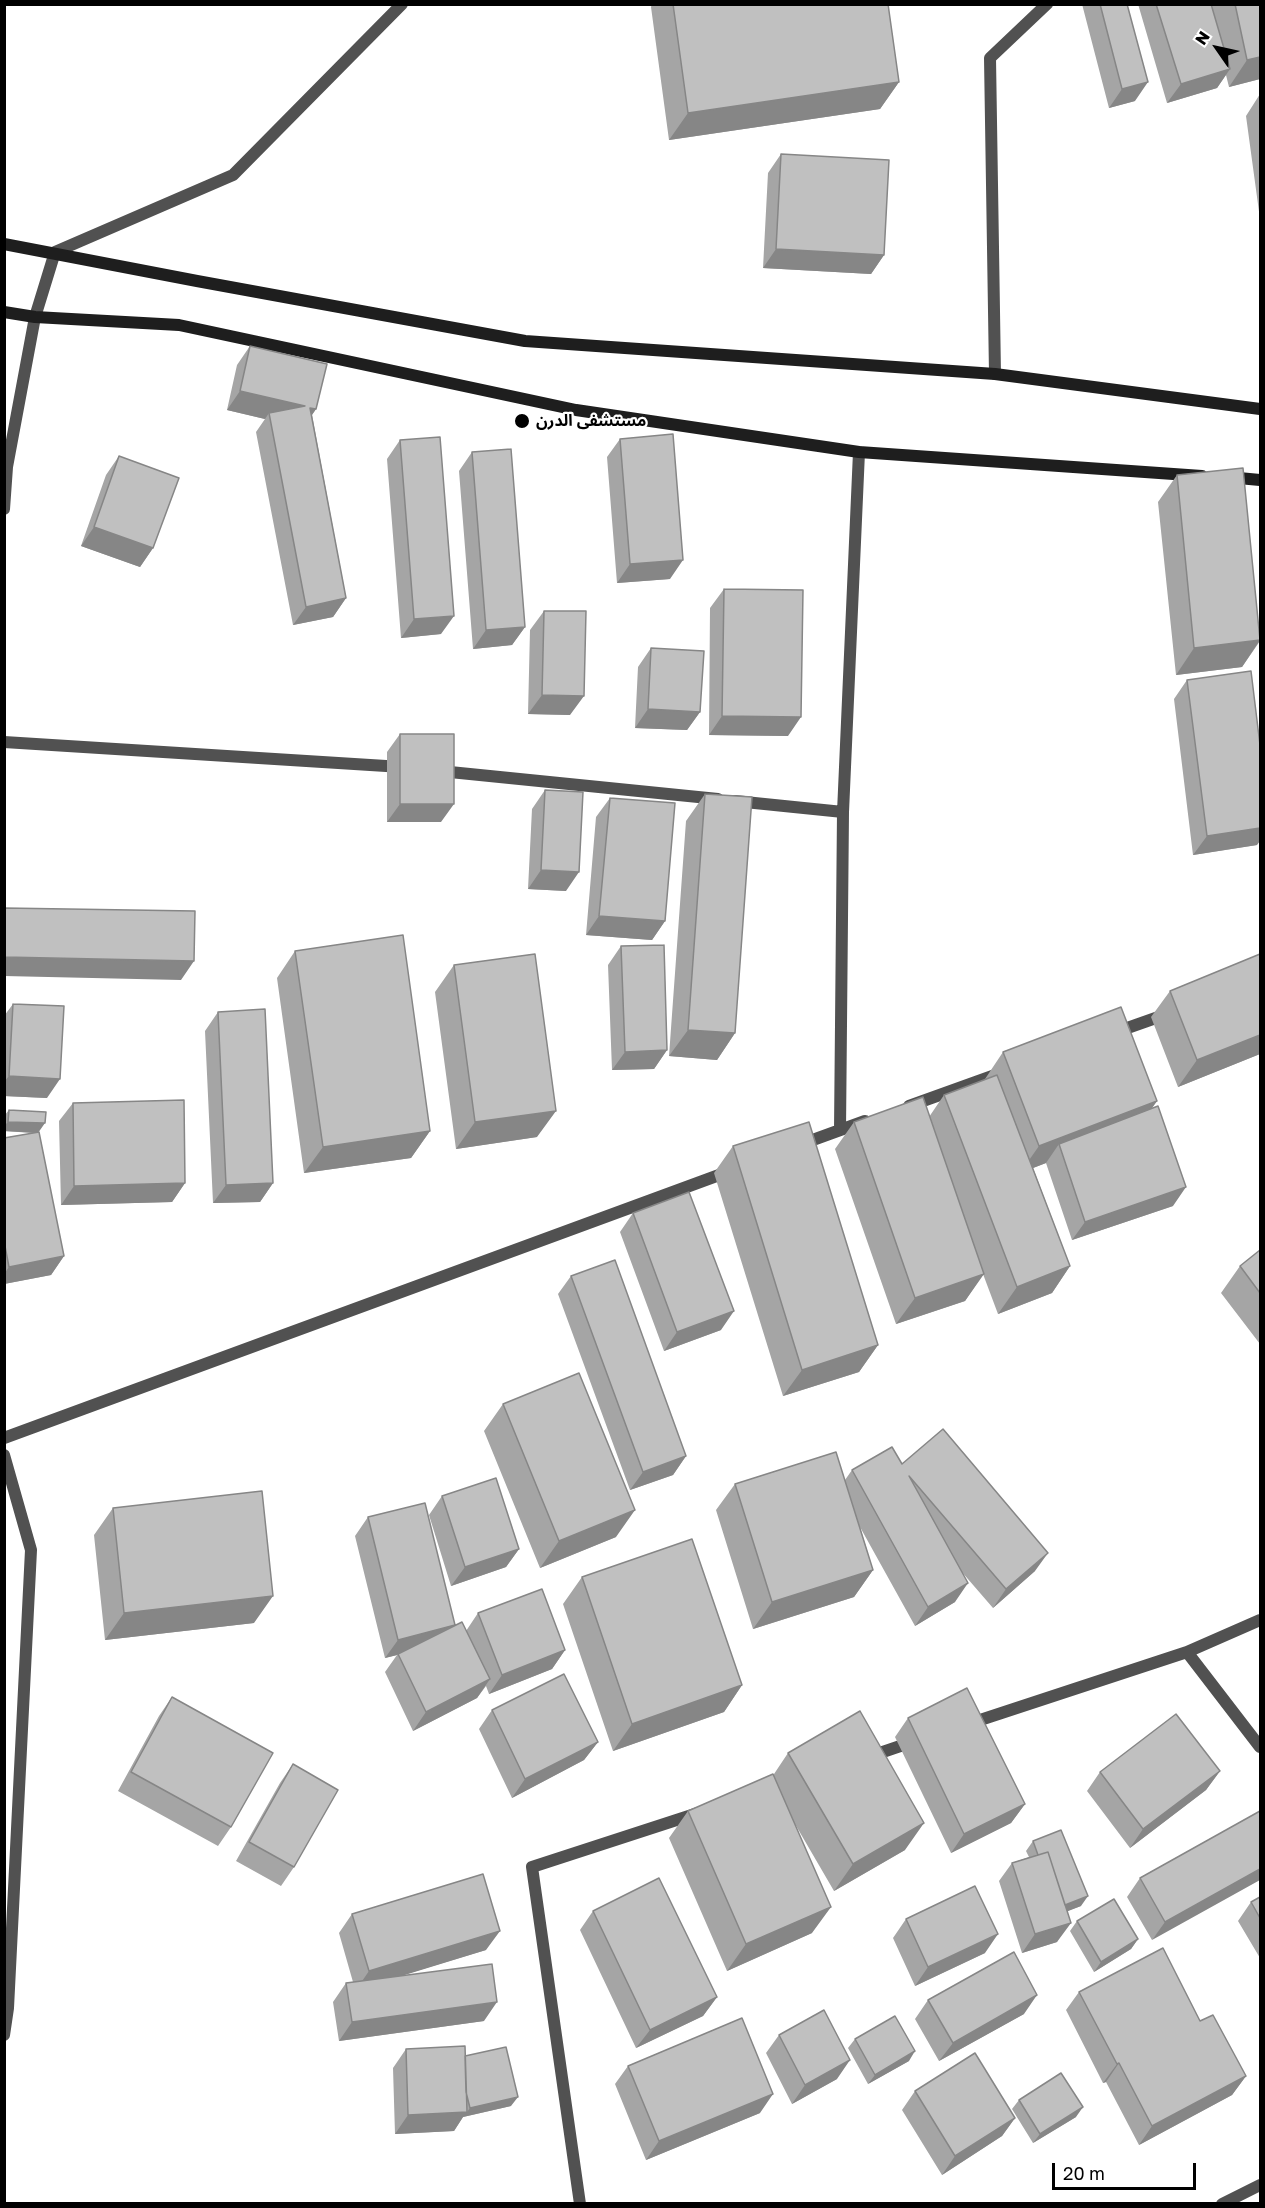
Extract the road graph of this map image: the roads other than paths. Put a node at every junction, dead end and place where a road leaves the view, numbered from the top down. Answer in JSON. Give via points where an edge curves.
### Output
{"nodes":[{"id":1,"x":402,"y":4,"type":"edge"},
{"id":2,"x":1047,"y":4,"type":"edge"},
{"id":3,"x":4,"y":244,"type":"edge"},
{"id":4,"x":55,"y":252,"type":"junction"},
{"id":5,"x":4,"y":312,"type":"edge"},
{"id":6,"x":35,"y":317,"type":"junction"},
{"id":7,"x":995,"y":374,"type":"junction"},
{"id":8,"x":1260,"y":409,"type":"edge"},
{"id":9,"x":859,"y":452,"type":"junction"},
{"id":10,"x":1260,"y":480,"type":"edge"},
{"id":11,"x":4,"y":509,"type":"edge"},
{"id":12,"x":4,"y":742,"type":"edge"},
{"id":13,"x":843,"y":812,"type":"junction"},
{"id":14,"x":1183,"y":1009,"type":"edge"},
{"id":15,"x":1106,"y":1036,"type":"edge"},
{"id":16,"x":1006,"y":1071,"type":"edge"},
{"id":17,"x":896,"y":1110,"type":"edge"},
{"id":18,"x":874,"y":1118,"type":"edge"},
{"id":19,"x":840,"y":1130,"type":"junction"},
{"id":20,"x":785,"y":1150,"type":"edge"},
{"id":21,"x":740,"y":1167,"type":"edge"},
{"id":22,"x":4,"y":1438,"type":"edge"},
{"id":23,"x":4,"y":1455,"type":"edge"},
{"id":24,"x":1260,"y":1620,"type":"edge"},
{"id":25,"x":1187,"y":1652,"type":"junction"},
{"id":26,"x":961,"y":1726,"type":"edge"},
{"id":27,"x":927,"y":1737,"type":"edge"},
{"id":28,"x":1260,"y":1747,"type":"edge"},
{"id":29,"x":859,"y":1760,"type":"edge"},
{"id":30,"x":712,"y":1808,"type":"edge"},
{"id":31,"x":6,"y":2008,"type":"edge"},
{"id":32,"x":4,"y":2035,"type":"edge"},
{"id":33,"x":1260,"y":2185,"type":"edge"},
{"id":34,"x":580,"y":2204,"type":"edge"},
{"id":35,"x":1222,"y":2204,"type":"edge"}],
"edges":[{"from":1,"to":4,"type":"street","via":[[233,175]]},
{"from":2,"to":7,"type":"street","via":[[990,58]]},
{"from":3,"to":4,"type":"street"},
{"from":4,"to":6,"type":"street"},
{"from":4,"to":7,"type":"street","via":[[525,341]]},
{"from":5,"to":6,"type":"street"},
{"from":6,"to":9,"type":"street","via":[[179,325],[576,410]]},
{"from":6,"to":11,"type":"street","via":[[7,467]]},
{"from":7,"to":8,"type":"street"},
{"from":9,"to":10,"type":"street"},
{"from":9,"to":13,"type":"street"},
{"from":12,"to":13,"type":"street","via":[[416,768]]},
{"from":13,"to":19,"type":"street"},
{"from":14,"to":15,"type":"street"},
{"from":16,"to":17,"type":"street"},
{"from":18,"to":19,"type":"street"},
{"from":19,"to":20,"type":"street"},
{"from":21,"to":22,"type":"street"},
{"from":23,"to":31,"type":"street","via":[[31,1550]]},
{"from":24,"to":25,"type":"street"},
{"from":25,"to":26,"type":"street"},
{"from":25,"to":28,"type":"street"},
{"from":27,"to":29,"type":"street"},
{"from":30,"to":34,"type":"street","via":[[531,1867]]},
{"from":31,"to":32,"type":"street"},
{"from":33,"to":35,"type":"street"}]}
